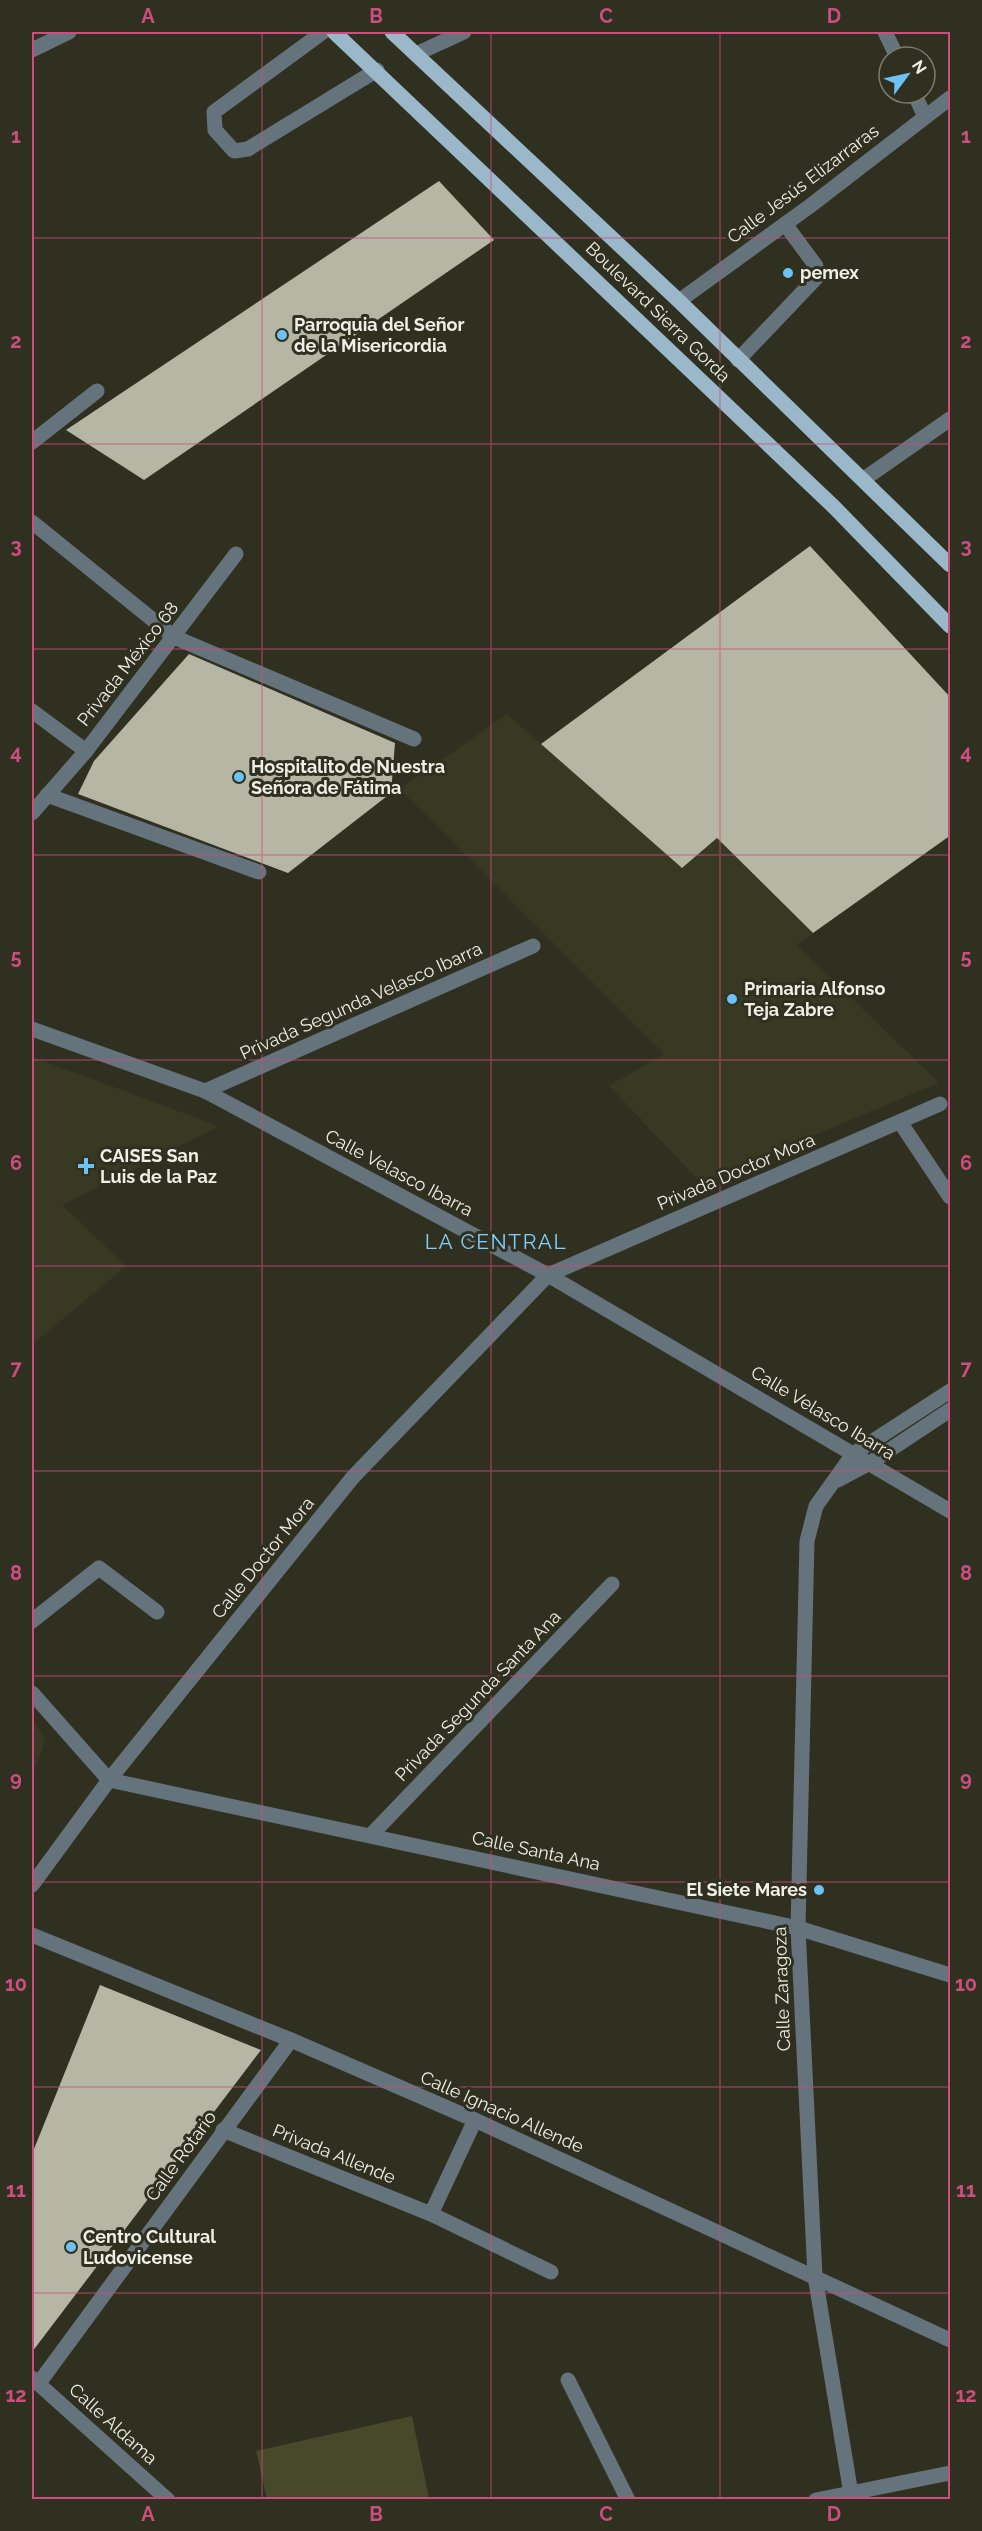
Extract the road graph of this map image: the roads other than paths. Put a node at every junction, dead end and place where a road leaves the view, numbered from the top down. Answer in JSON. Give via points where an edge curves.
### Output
{"nodes":[{"id":1,"x":69,"y":32,"type":"edge"},
{"id":2,"x":323,"y":32,"type":"edge"},
{"id":3,"x":334,"y":32,"type":"edge"},
{"id":4,"x":392,"y":32,"type":"edge"},
{"id":5,"x":464,"y":32,"type":"edge"},
{"id":6,"x":32,"y":50,"type":"edge"},
{"id":7,"x":416,"y":54,"type":"junction"},
{"id":8,"x":377,"y":70,"type":"junction"},
{"id":9,"x":951,"y":98,"type":"edge"},
{"id":10,"x":920,"y":105,"type":"edge"},
{"id":11,"x":925,"y":117,"type":"junction"},
{"id":12,"x":785,"y":224,"type":"junction"},
{"id":13,"x":679,"y":301,"type":"junction"},
{"id":14,"x":738,"y":360,"type":"junction"},
{"id":15,"x":98,"y":391,"type":"dead end"},
{"id":16,"x":951,"y":419,"type":"edge"},
{"id":17,"x":32,"y":442,"type":"edge"},
{"id":18,"x":864,"y":479,"type":"junction"},
{"id":19,"x":32,"y":522,"type":"edge"},
{"id":20,"x":236,"y":554,"type":"dead end"},
{"id":21,"x":951,"y":565,"type":"edge"},
{"id":22,"x":951,"y":626,"type":"edge"},
{"id":23,"x":174,"y":637,"type":"junction"},
{"id":24,"x":32,"y":711,"type":"edge"},
{"id":25,"x":414,"y":739,"type":"dead end"},
{"id":26,"x":86,"y":751,"type":"junction"},
{"id":27,"x":47,"y":795,"type":"junction"},
{"id":28,"x":32,"y":813,"type":"edge"},
{"id":29,"x":259,"y":872,"type":"dead end"},
{"id":30,"x":533,"y":946,"type":"dead end"},
{"id":31,"x":32,"y":1029,"type":"edge"},
{"id":32,"x":205,"y":1091,"type":"junction"},
{"id":33,"x":940,"y":1104,"type":"dead end"},
{"id":34,"x":900,"y":1122,"type":"junction"},
{"id":35,"x":951,"y":1197,"type":"edge"},
{"id":36,"x":548,"y":1275,"type":"junction"},
{"id":37,"x":951,"y":1391,"type":"edge"},
{"id":38,"x":951,"y":1410,"type":"edge"},
{"id":39,"x":853,"y":1454,"type":"junction"},
{"id":40,"x":870,"y":1463,"type":"junction"},
{"id":41,"x":835,"y":1481,"type":"junction"},
{"id":42,"x":951,"y":1511,"type":"edge"},
{"id":43,"x":612,"y":1584,"type":"dead end"},
{"id":44,"x":157,"y":1611,"type":"dead end"},
{"id":45,"x":32,"y":1621,"type":"edge"},
{"id":46,"x":32,"y":1693,"type":"edge"},
{"id":47,"x":109,"y":1780,"type":"junction"},
{"id":48,"x":371,"y":1835,"type":"junction"},
{"id":49,"x":32,"y":1885,"type":"edge"},
{"id":50,"x":798,"y":1928,"type":"junction"},
{"id":51,"x":32,"y":1935,"type":"edge"},
{"id":52,"x":951,"y":1975,"type":"edge"},
{"id":53,"x":291,"y":2040,"type":"junction"},
{"id":54,"x":475,"y":2120,"type":"junction"},
{"id":55,"x":223,"y":2130,"type":"junction"},
{"id":56,"x":431,"y":2214,"type":"junction"},
{"id":57,"x":551,"y":2272,"type":"dead end"},
{"id":58,"x":815,"y":2276,"type":"junction"},
{"id":59,"x":951,"y":2340,"type":"edge"},
{"id":60,"x":35,"y":2380,"type":"edge"},
{"id":61,"x":568,"y":2380,"type":"dead end"},
{"id":62,"x":950,"y":2475,"type":"edge"},
{"id":63,"x":852,"y":2496,"type":"edge"},
{"id":64,"x":168,"y":2499,"type":"edge"},
{"id":65,"x":628,"y":2499,"type":"edge"},
{"id":66,"x":816,"y":2499,"type":"edge"}],
"edges":[{"from":1,"to":6,"type":"street"},
{"from":2,"to":8,"type":"street","via":[[214,112],[214,130],[234,151],[248,149]]},
{"from":3,"to":8,"type":"main road","name":"Boulevard Sierra Gorda"},
{"from":4,"to":7,"type":"main road","name":"Boulevard Sierra Gorda"},
{"from":5,"to":7,"type":"street"},
{"from":7,"to":13,"type":"main road","name":"Boulevard Sierra Gorda"},
{"from":8,"to":22,"type":"main road","name":"Boulevard Sierra Gorda","via":[[834,507]]},
{"from":9,"to":11,"type":"street","name":"Calle Jesús Elizarraras"},
{"from":10,"to":11,"type":"street"},
{"from":11,"to":12,"type":"street","name":"Calle Jesús Elizarraras"},
{"from":12,"to":13,"type":"street","name":"Calle Jesús Elizarraras"},
{"from":12,"to":14,"type":"street","via":[[816,266],[817,277]]},
{"from":13,"to":14,"type":"main road","name":"Boulevard Sierra Gorda"},
{"from":14,"to":18,"type":"main road","name":"Boulevard Sierra Gorda"},
{"from":15,"to":17,"type":"street"},
{"from":16,"to":18,"type":"street"},
{"from":18,"to":21,"type":"main road","name":"Boulevard Sierra Gorda"},
{"from":19,"to":23,"type":"street"},
{"from":20,"to":23,"type":"street","name":"Privada México 68"},
{"from":23,"to":25,"type":"street"},
{"from":23,"to":26,"type":"street","name":"Privada México 68"},
{"from":24,"to":26,"type":"street"},
{"from":26,"to":27,"type":"street","name":"Privada México 68"},
{"from":27,"to":28,"type":"street","name":"Privada México 68"},
{"from":27,"to":29,"type":"street"},
{"from":30,"to":32,"type":"street","name":"Privada Segunda Velasco Ibarra"},
{"from":31,"to":32,"type":"street","name":"Calle Velasco Ibarra"},
{"from":32,"to":36,"type":"street","name":"Calle Velasco Ibarra"},
{"from":33,"to":34,"type":"street","name":"Privada Doctor Mora"},
{"from":34,"to":35,"type":"street"},
{"from":34,"to":36,"type":"street","name":"Privada Doctor Mora"},
{"from":36,"to":39,"type":"street","name":"Calle Velasco Ibarra"},
{"from":36,"to":47,"type":"street","name":"Calle Doctor Mora","via":[[353,1478]]},
{"from":37,"to":39,"type":"street","name":"Calle Zaragoza"},
{"from":38,"to":40,"type":"street","name":"Calle Zaragoza"},
{"from":39,"to":40,"type":"street","name":"Calle Velasco Ibarra"},
{"from":39,"to":41,"type":"street","name":"Calle Zaragoza"},
{"from":40,"to":41,"type":"street","name":"Calle Zaragoza"},
{"from":40,"to":42,"type":"street","name":"Calle Velasco Ibarra"},
{"from":41,"to":50,"type":"street","name":"Calle Zaragoza","via":[[816,1506],[807,1541]]},
{"from":43,"to":48,"type":"street","name":"Privada Segunda Santa Ana"},
{"from":44,"to":45,"type":"street","via":[[99,1568]]},
{"from":46,"to":47,"type":"street"},
{"from":47,"to":48,"type":"street","name":"Calle Santa Ana"},
{"from":47,"to":49,"type":"street","name":"Calle Doctor Mora"},
{"from":48,"to":50,"type":"street","name":"Calle Santa Ana"},
{"from":50,"to":52,"type":"street","name":"Calle Santa Ana"},
{"from":50,"to":58,"type":"street","name":"Calle Zaragoza"},
{"from":51,"to":53,"type":"street","name":"Calle Ignacio Allende"},
{"from":53,"to":54,"type":"street","name":"Calle Ignacio Allende"},
{"from":53,"to":55,"type":"street","name":"Calle Rotario"},
{"from":54,"to":56,"type":"street"},
{"from":54,"to":58,"type":"street","name":"Calle Ignacio Allende"},
{"from":55,"to":56,"type":"street","name":"Privada Allende"},
{"from":55,"to":60,"type":"street","name":"Calle Rotario"},
{"from":56,"to":57,"type":"street","name":"Privada Allende"},
{"from":58,"to":59,"type":"street","name":"Calle Ignacio Allende"},
{"from":58,"to":63,"type":"street","name":"Calle Zaragoza"},
{"from":60,"to":64,"type":"street","name":"Calle Aldama"},
{"from":61,"to":65,"type":"street"},
{"from":62,"to":63,"type":"street"},
{"from":63,"to":66,"type":"street"}]}
